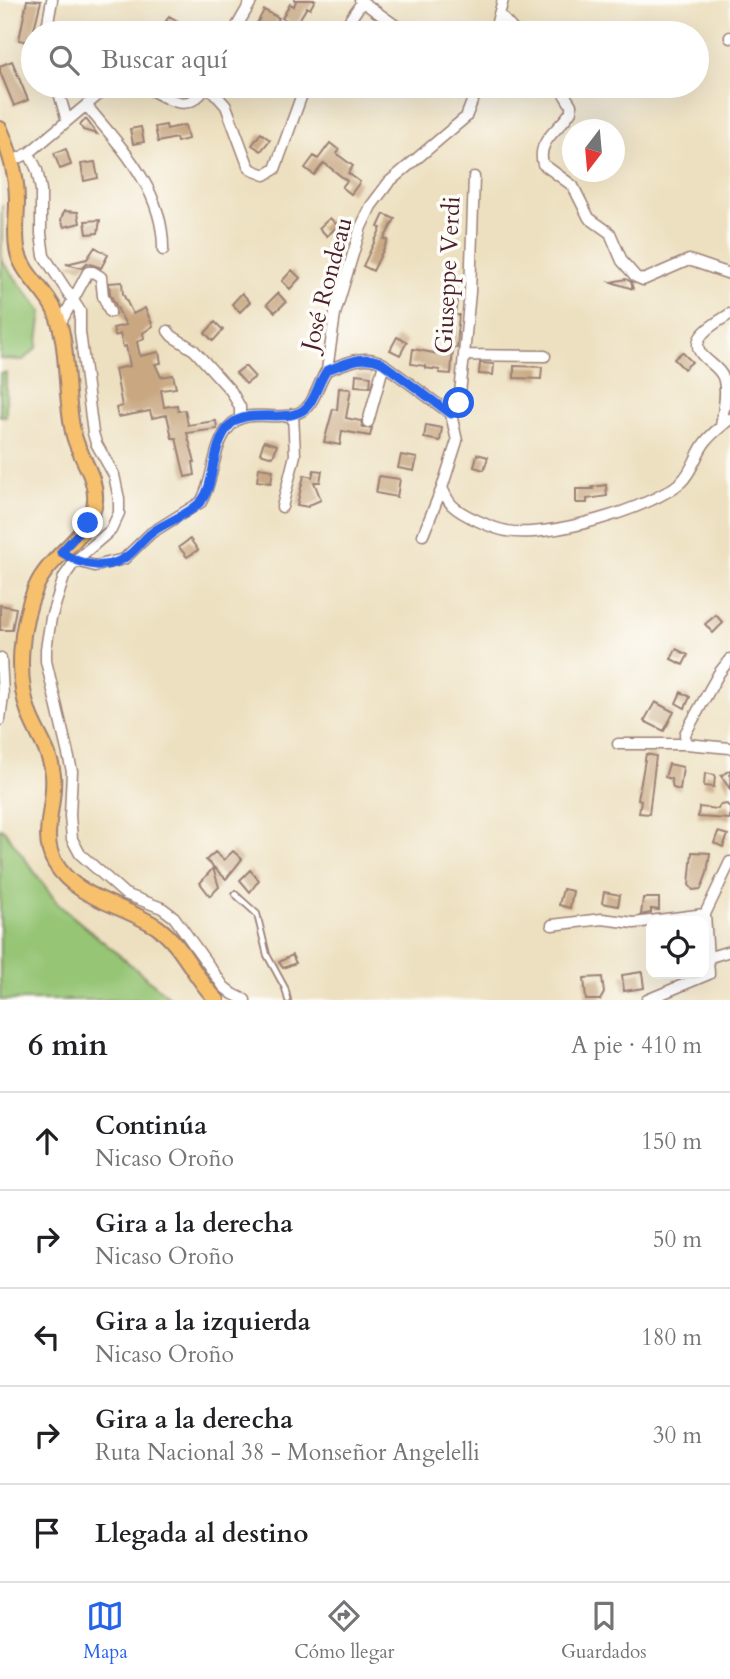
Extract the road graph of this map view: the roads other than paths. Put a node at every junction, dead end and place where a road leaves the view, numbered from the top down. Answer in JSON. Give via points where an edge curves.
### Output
{"nodes":[{"id":1,"x":51,"y":0,"type":"edge"},
{"id":2,"x":252,"y":0,"type":"edge"},
{"id":3,"x":503,"y":0,"type":"edge"},
{"id":4,"x":361,"y":1,"type":"edge"},
{"id":5,"x":499,"y":13,"type":"junction"},
{"id":6,"x":48,"y":21,"type":"edge"},
{"id":7,"x":240,"y":21,"type":"edge"},
{"id":8,"x":348,"y":21,"type":"edge"},
{"id":9,"x":389,"y":21,"type":"edge"},
{"id":10,"x":497,"y":21,"type":"edge"},
{"id":11,"x":506,"y":21,"type":"edge"},
{"id":12,"x":60,"y":98,"type":"edge"},
{"id":13,"x":94,"y":98,"type":"edge"},
{"id":14,"x":168,"y":98,"type":"edge"},
{"id":15,"x":199,"y":98,"type":"edge"},
{"id":16,"x":219,"y":98,"type":"edge"},
{"id":17,"x":301,"y":98,"type":"edge"},
{"id":18,"x":475,"y":98,"type":"edge"},
{"id":19,"x":567,"y":98,"type":"edge"},
{"id":20,"x":86,"y":105,"type":"junction"},
{"id":21,"x":67,"y":121,"type":"junction"},
{"id":22,"x":0,"y":129,"type":"edge"},
{"id":23,"x":29,"y":153,"type":"junction"},
{"id":24,"x":13,"y":161,"type":"junction"},
{"id":25,"x":474,"y":177,"type":"dead end"},
{"id":26,"x":163,"y":250,"type":"dead end"},
{"id":27,"x":730,"y":274,"type":"edge"},
{"id":28,"x":73,"y":299,"type":"junction"},
{"id":29,"x":110,"y":312,"type":"dead end"},
{"id":30,"x":730,"y":314,"type":"edge"},
{"id":31,"x":59,"y":326,"type":"junction"},
{"id":32,"x":168,"y":331,"type":"dead end"},
{"id":33,"x":464,"y":355,"type":"junction"},
{"id":34,"x":545,"y":356,"type":"dead end"},
{"id":35,"x":384,"y":364,"type":"junction"},
{"id":36,"x":86,"y":370,"type":"junction"},
{"id":37,"x":327,"y":370,"type":"junction"},
{"id":38,"x":65,"y":379,"type":"junction"},
{"id":39,"x":293,"y":414,"type":"junction"},
{"id":40,"x":451,"y":414,"type":"junction"},
{"id":41,"x":240,"y":418,"type":"junction"},
{"id":42,"x":730,"y":419,"type":"edge"},
{"id":43,"x":368,"y":422,"type":"dead end"},
{"id":44,"x":721,"y":427,"type":"junction"},
{"id":45,"x":442,"y":488,"type":"junction"},
{"id":46,"x":282,"y":507,"type":"dead end"},
{"id":47,"x":423,"y":535,"type":"dead end"},
{"id":48,"x":61,"y":552,"type":"junction"},
{"id":49,"x":75,"y":561,"type":"junction"},
{"id":50,"x":0,"y":658,"type":"edge"},
{"id":51,"x":22,"y":658,"type":"junction"},
{"id":52,"x":730,"y":659,"type":"edge"},
{"id":53,"x":0,"y":720,"type":"edge"},
{"id":54,"x":618,"y":744,"type":"dead end"},
{"id":55,"x":687,"y":744,"type":"junction"},
{"id":56,"x":730,"y":748,"type":"edge"},
{"id":57,"x":730,"y":862,"type":"edge"},
{"id":58,"x":235,"y":894,"type":"dead end"},
{"id":59,"x":705,"y":914,"type":"junction"},
{"id":60,"x":552,"y":925,"type":"dead end"},
{"id":61,"x":730,"y":951,"type":"edge"},
{"id":62,"x":710,"y":957,"type":"junction"},
{"id":63,"x":217,"y":1000,"type":"edge"},
{"id":64,"x":245,"y":1000,"type":"edge"},
{"id":65,"x":288,"y":1000,"type":"edge"},
{"id":66,"x":647,"y":1000,"type":"edge"}],
"edges":[{"from":1,"to":6,"type":"street"},
{"from":2,"to":7,"type":"street"},
{"from":3,"to":5,"type":"street"},
{"from":4,"to":8,"type":"street"},
{"from":4,"to":9,"type":"street"},
{"from":5,"to":10,"type":"street"},
{"from":5,"to":11,"type":"street"},
{"from":12,"to":21,"type":"street"},
{"from":13,"to":20,"type":"street"},
{"from":14,"to":15,"type":"street","via":[[188,104]]},
{"from":16,"to":17,"type":"street","via":[[251,170],[265,175],[275,169]]},
{"from":18,"to":37,"type":"street","name":"José Rondeau","via":[[466,117],[389,182],[371,206],[335,314]]},
{"from":19,"to":27,"type":"street","via":[[571,111],[547,139],[541,158],[547,169],[573,186],[589,218],[614,237],[622,261],[636,277],[643,280],[689,260]]},
{"from":20,"to":21,"type":"street"},
{"from":20,"to":26,"type":"street","via":[[129,155],[146,185],[160,221]]},
{"from":21,"to":23,"type":"street"},
{"from":22,"to":24,"type":"main road"},
{"from":23,"to":24,"type":"street"},
{"from":23,"to":28,"type":"street","via":[[41,190],[44,256]]},
{"from":24,"to":31,"type":"main road","via":[[19,257],[53,307]]},
{"from":25,"to":33,"type":"street","name":"Giuseppe Verdi"},
{"from":28,"to":29,"type":"street","via":[[88,272],[98,274]]},
{"from":28,"to":31,"type":"street"},
{"from":28,"to":36,"type":"street","via":[[80,311]]},
{"from":30,"to":44,"type":"street","via":[[703,332],[698,346],[724,382]]},
{"from":31,"to":38,"type":"main road"},
{"from":32,"to":41,"type":"street","via":[[194,350],[232,391]]},
{"from":33,"to":34,"type":"street"},
{"from":33,"to":40,"type":"street","name":"Giuseppe Verdi","via":[[459,403]]},
{"from":35,"to":37,"type":"street","via":[[368,358]]},
{"from":35,"to":40,"type":"street"},
{"from":35,"to":43,"type":"street"},
{"from":36,"to":38,"type":"street"},
{"from":36,"to":49,"type":"street","via":[[93,433],[114,475],[119,513],[111,530]]},
{"from":37,"to":39,"type":"street","name":"José Rondeau","via":[[308,406]]},
{"from":38,"to":48,"type":"main road","via":[[75,439],[95,493],[88,523]]},
{"from":39,"to":41,"type":"street"},
{"from":39,"to":46,"type":"street","via":[[295,455]]},
{"from":40,"to":45,"type":"street","via":[[457,441]]},
{"from":41,"to":49,"type":"street","via":[[218,446],[201,502],[151,533],[124,559],[95,566]]},
{"from":42,"to":44,"type":"street"},
{"from":44,"to":45,"type":"street","via":[[705,443],[681,482],[586,523],[506,531],[457,510]]},
{"from":45,"to":47,"type":"street"},
{"from":48,"to":49,"type":"street"},
{"from":48,"to":51,"type":"main road","via":[[34,590]]},
{"from":49,"to":64,"type":"street","via":[[59,589],[46,661],[72,771],[70,829],[75,846],[125,894],[174,917],[224,987]]},
{"from":50,"to":51,"type":"street"},
{"from":50,"to":53,"type":"street"},
{"from":51,"to":63,"type":"main road","via":[[25,700],[53,769],[48,839],[56,865],[81,889],[161,929]]},
{"from":52,"to":55,"type":"street","via":[[687,730]]},
{"from":54,"to":55,"type":"street"},
{"from":55,"to":56,"type":"street"},
{"from":57,"to":59,"type":"street"},
{"from":58,"to":65,"type":"lane","via":[[257,914],[267,955]]},
{"from":59,"to":60,"type":"street","via":[[634,923],[602,919]]},
{"from":59,"to":62,"type":"street"},
{"from":61,"to":62,"type":"street"},
{"from":62,"to":66,"type":"street","via":[[709,975]]}]}
